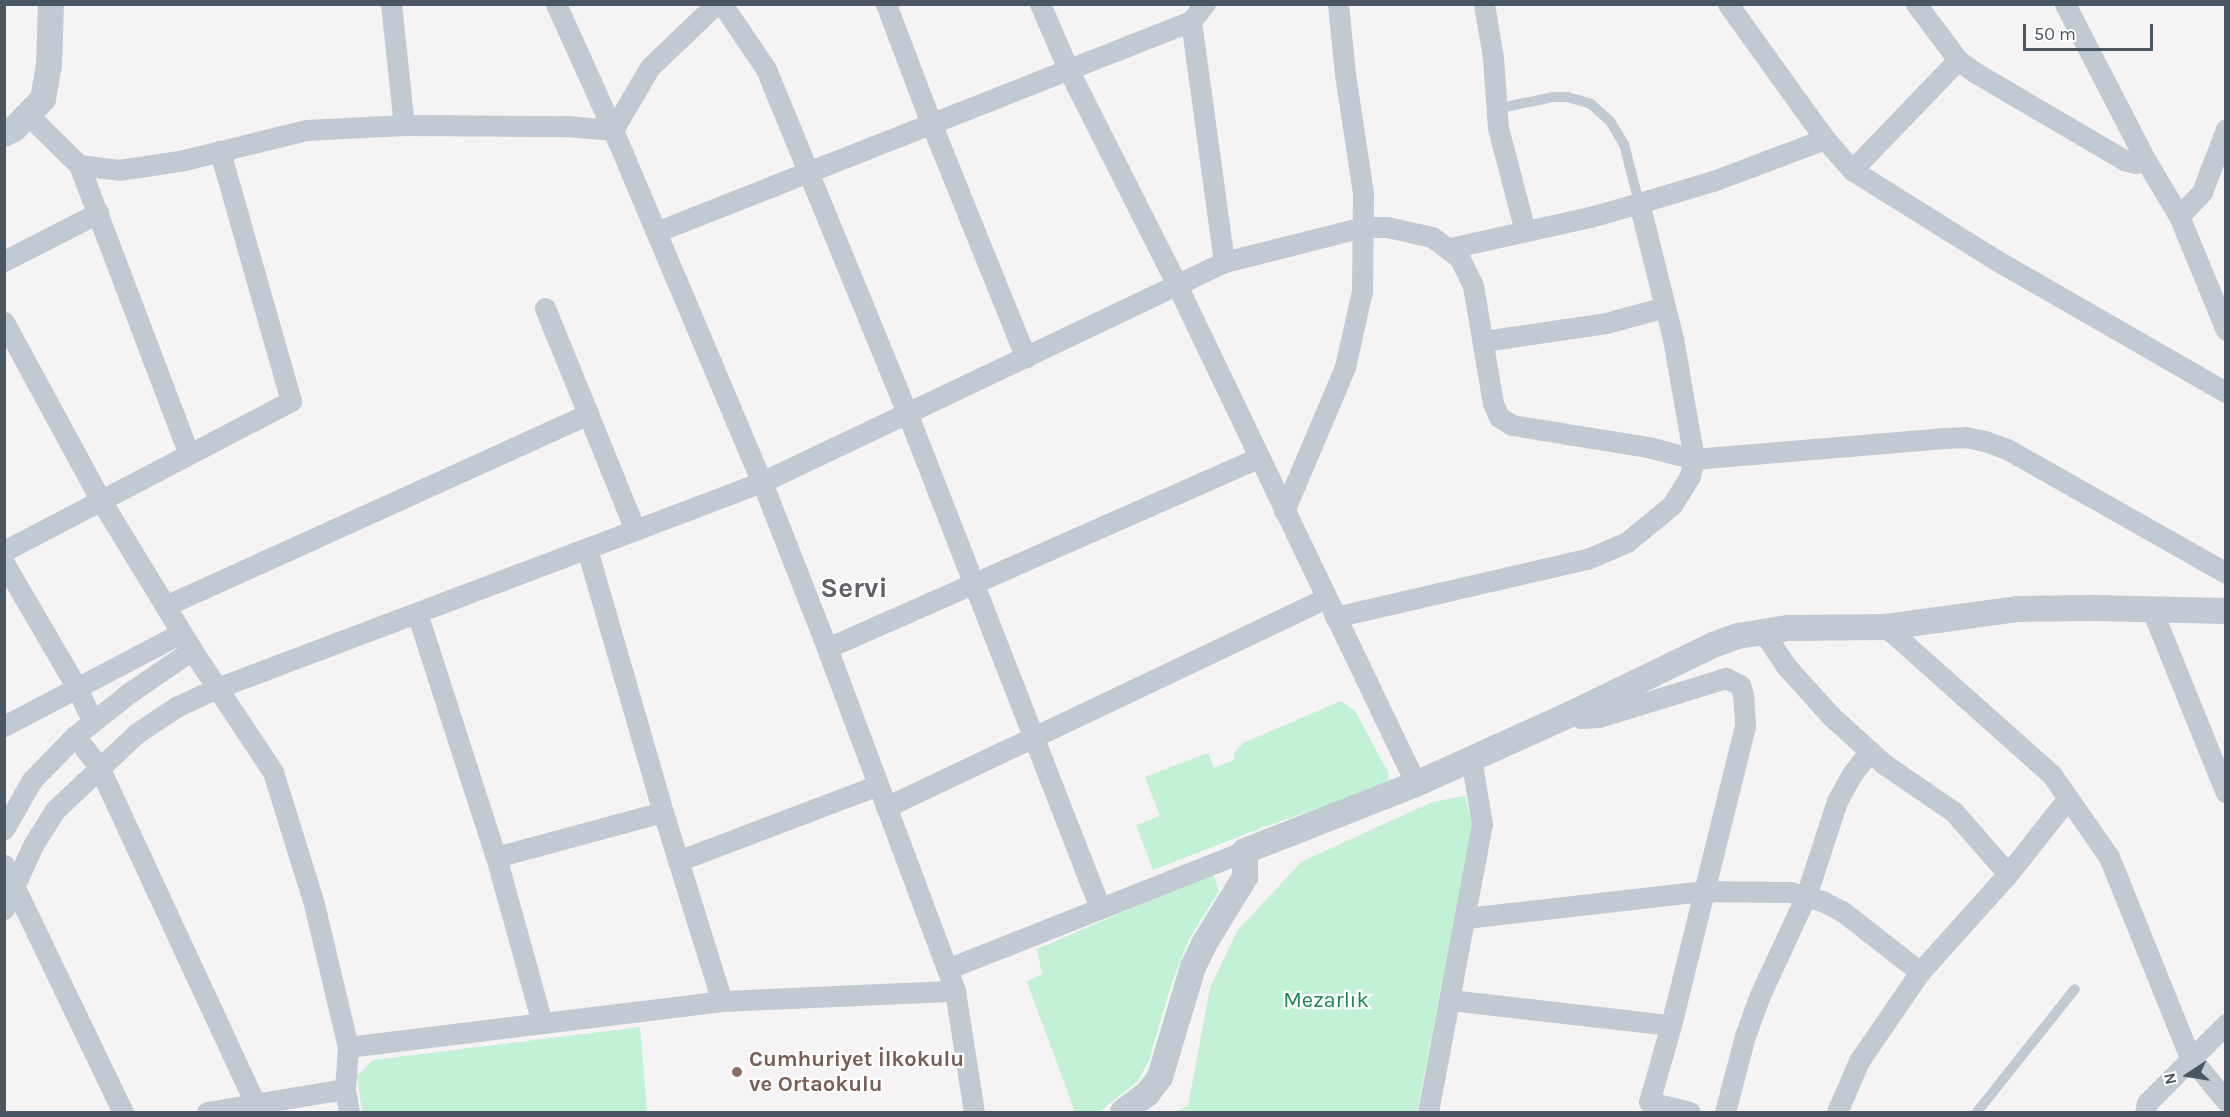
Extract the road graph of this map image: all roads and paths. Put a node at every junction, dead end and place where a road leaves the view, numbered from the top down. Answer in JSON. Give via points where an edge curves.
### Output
{"nodes":[{"id":1,"x":51,"y":4,"type":"edge"},
{"id":2,"x":391,"y":4,"type":"edge"},
{"id":3,"x":556,"y":4,"type":"edge"},
{"id":4,"x":716,"y":4,"type":"edge"},
{"id":5,"x":722,"y":4,"type":"edge"},
{"id":6,"x":886,"y":4,"type":"edge"},
{"id":7,"x":1040,"y":4,"type":"edge"},
{"id":8,"x":1205,"y":4,"type":"edge"},
{"id":9,"x":1338,"y":4,"type":"edge"},
{"id":10,"x":1484,"y":4,"type":"edge"},
{"id":11,"x":1728,"y":4,"type":"edge"},
{"id":12,"x":1916,"y":4,"type":"edge"},
{"id":13,"x":2065,"y":4,"type":"edge"},
{"id":14,"x":1191,"y":21,"type":"junction"},
{"id":15,"x":1958,"y":60,"type":"junction"},
{"id":16,"x":1068,"y":69,"type":"junction"},
{"id":17,"x":1496,"y":109,"type":"junction"},
{"id":18,"x":28,"y":115,"type":"junction"},
{"id":19,"x":931,"y":123,"type":"junction"},
{"id":20,"x":404,"y":125,"type":"junction"},
{"id":21,"x":2226,"y":129,"type":"edge"},
{"id":22,"x":613,"y":130,"type":"junction"},
{"id":23,"x":4,"y":134,"type":"edge"},
{"id":24,"x":1825,"y":139,"type":"junction"},
{"id":25,"x":220,"y":151,"type":"junction"},
{"id":26,"x":2146,"y":161,"type":"junction"},
{"id":27,"x":79,"y":165,"type":"junction"},
{"id":28,"x":1852,"y":170,"type":"junction"},
{"id":29,"x":809,"y":172,"type":"junction"},
{"id":30,"x":1639,"y":203,"type":"junction"},
{"id":31,"x":98,"y":213,"type":"junction"},
{"id":32,"x":2179,"y":216,"type":"junction"},
{"id":33,"x":1363,"y":227,"type":"junction"},
{"id":34,"x":1525,"y":231,"type":"junction"},
{"id":35,"x":656,"y":232,"type":"junction"},
{"id":36,"x":1450,"y":248,"type":"junction"},
{"id":37,"x":4,"y":261,"type":"edge"},
{"id":38,"x":1224,"y":262,"type":"junction"},
{"id":39,"x":1176,"y":283,"type":"junction"},
{"id":40,"x":1665,"y":307,"type":"junction"},
{"id":41,"x":545,"y":308,"type":"dead end"},
{"id":42,"x":4,"y":322,"type":"edge"},
{"id":43,"x":2226,"y":330,"type":"edge"},
{"id":44,"x":1484,"y":341,"type":"junction"},
{"id":45,"x":1026,"y":358,"type":"junction"},
{"id":46,"x":2226,"y":392,"type":"edge"},
{"id":47,"x":588,"y":414,"type":"junction"},
{"id":48,"x":908,"y":415,"type":"junction"},
{"id":49,"x":189,"y":454,"type":"junction"},
{"id":50,"x":1258,"y":458,"type":"junction"},
{"id":51,"x":1695,"y":459,"type":"junction"},
{"id":52,"x":762,"y":482,"type":"junction"},
{"id":53,"x":100,"y":499,"type":"junction"},
{"id":54,"x":1284,"y":511,"type":"junction"},
{"id":55,"x":635,"y":530,"type":"junction"},
{"id":56,"x":587,"y":549,"type":"junction"},
{"id":57,"x":4,"y":551,"type":"edge"},
{"id":58,"x":4,"y":564,"type":"edge"},
{"id":59,"x":2226,"y":573,"type":"edge"},
{"id":60,"x":974,"y":583,"type":"junction"},
{"id":61,"x":165,"y":606,"type":"junction"},
{"id":62,"x":1330,"y":608,"type":"junction"},
{"id":63,"x":2152,"y":609,"type":"junction"},
{"id":64,"x":2226,"y":611,"type":"edge"},
{"id":65,"x":417,"y":613,"type":"junction"},
{"id":66,"x":1886,"y":627,"type":"junction"},
{"id":67,"x":1762,"y":630,"type":"junction"},
{"id":68,"x":187,"y":641,"type":"junction"},
{"id":69,"x":827,"y":648,"type":"junction"},
{"id":70,"x":77,"y":688,"type":"junction"},
{"id":71,"x":217,"y":688,"type":"junction"},
{"id":72,"x":1573,"y":713,"type":"junction"},
{"id":73,"x":92,"y":720,"type":"junction"},
{"id":74,"x":4,"y":726,"type":"edge"},
{"id":75,"x":75,"y":736,"type":"junction"},
{"id":76,"x":1036,"y":738,"type":"junction"},
{"id":77,"x":1870,"y":751,"type":"junction"},
{"id":78,"x":1471,"y":758,"type":"junction"},
{"id":79,"x":99,"y":767,"type":"junction"},
{"id":80,"x":1416,"y":783,"type":"junction"},
{"id":81,"x":878,"y":785,"type":"junction"},
{"id":82,"x":2226,"y":793,"type":"edge"},
{"id":83,"x":2068,"y":798,"type":"junction"},
{"id":84,"x":886,"y":807,"type":"junction"},
{"id":85,"x":663,"y":812,"type":"junction"},
{"id":86,"x":4,"y":830,"type":"edge"},
{"id":87,"x":1245,"y":851,"type":"junction"},
{"id":88,"x":496,"y":856,"type":"junction"},
{"id":89,"x":678,"y":861,"type":"junction"},
{"id":90,"x":4,"y":865,"type":"edge"},
{"id":91,"x":2008,"y":874,"type":"junction"},
{"id":92,"x":16,"y":885,"type":"junction"},
{"id":93,"x":1702,"y":891,"type":"junction"},
{"id":94,"x":1806,"y":896,"type":"junction"},
{"id":95,"x":1100,"y":908,"type":"junction"},
{"id":96,"x":4,"y":909,"type":"edge"},
{"id":97,"x":1466,"y":918,"type":"junction"},
{"id":98,"x":947,"y":969,"type":"junction"},
{"id":99,"x":1920,"y":972,"type":"junction"},
{"id":100,"x":2075,"y":989,"type":"dead end"},
{"id":101,"x":955,"y":991,"type":"junction"},
{"id":102,"x":1450,"y":1000,"type":"junction"},
{"id":103,"x":722,"y":1001,"type":"junction"},
{"id":104,"x":542,"y":1023,"type":"junction"},
{"id":105,"x":2226,"y":1024,"type":"edge"},
{"id":106,"x":1671,"y":1025,"type":"junction"},
{"id":107,"x":348,"y":1047,"type":"junction"},
{"id":108,"x":2190,"y":1057,"type":"junction"},
{"id":109,"x":345,"y":1089,"type":"junction"},
{"id":110,"x":2226,"y":1101,"type":"edge"},
{"id":111,"x":256,"y":1105,"type":"junction"},
{"id":112,"x":123,"y":1113,"type":"edge"},
{"id":113,"x":207,"y":1113,"type":"edge"},
{"id":114,"x":349,"y":1113,"type":"edge"},
{"id":115,"x":974,"y":1113,"type":"edge"},
{"id":116,"x":1122,"y":1113,"type":"edge"},
{"id":117,"x":1428,"y":1113,"type":"edge"},
{"id":118,"x":1690,"y":1113,"type":"edge"},
{"id":119,"x":1725,"y":1113,"type":"edge"},
{"id":120,"x":1837,"y":1113,"type":"edge"},
{"id":121,"x":1977,"y":1113,"type":"edge"},
{"id":122,"x":2145,"y":1113,"type":"edge"}],
"edges":[{"from":1,"to":18,"type":"street","via":[[50,66],[43,99]]},
{"from":2,"to":20,"type":"street"},
{"from":3,"to":22,"type":"street"},
{"from":4,"to":22,"type":"street","via":[[650,67]]},
{"from":5,"to":29,"type":"street","via":[[766,69]]},
{"from":6,"to":19,"type":"street"},
{"from":7,"to":16,"type":"street"},
{"from":8,"to":14,"type":"street"},
{"from":9,"to":33,"type":"street","via":[[1363,193]]},
{"from":10,"to":17,"type":"street"},
{"from":11,"to":24,"type":"street"},
{"from":12,"to":15,"type":"street"},
{"from":13,"to":26,"type":"street"},
{"from":14,"to":16,"type":"street"},
{"from":14,"to":38,"type":"street"},
{"from":15,"to":26,"type":"street","via":[[2124,160]]},
{"from":15,"to":28,"type":"street"},
{"from":16,"to":19,"type":"street"},
{"from":16,"to":39,"type":"street"},
{"from":17,"to":30,"type":"lane","via":[[1553,97],[1591,104],[1610,121],[1624,144]]},
{"from":17,"to":34,"type":"street","via":[[1501,146]]},
{"from":18,"to":23,"type":"street"},
{"from":18,"to":27,"type":"street"},
{"from":19,"to":29,"type":"street"},
{"from":19,"to":45,"type":"street"},
{"from":20,"to":22,"type":"street"},
{"from":20,"to":25,"type":"street","via":[[306,130]]},
{"from":21,"to":32,"type":"street","via":[[2202,192]]},
{"from":22,"to":35,"type":"street"},
{"from":24,"to":28,"type":"street"},
{"from":24,"to":30,"type":"street","via":[[1713,181]]},
{"from":25,"to":27,"type":"street","via":[[119,170]]},
{"from":25,"to":49,"type":"street","via":[[291,401]]},
{"from":26,"to":32,"type":"street"},
{"from":27,"to":31,"type":"street"},
{"from":28,"to":46,"type":"street","via":[[1996,260]]},
{"from":29,"to":35,"type":"street"},
{"from":29,"to":48,"type":"street"},
{"from":30,"to":34,"type":"street"},
{"from":30,"to":40,"type":"street"},
{"from":31,"to":37,"type":"street"},
{"from":31,"to":49,"type":"street"},
{"from":32,"to":43,"type":"street"},
{"from":33,"to":36,"type":"street","via":[[1418,233]]},
{"from":33,"to":38,"type":"street"},
{"from":33,"to":54,"type":"street","via":[[1362,291],[1345,367]]},
{"from":34,"to":36,"type":"street"},
{"from":35,"to":52,"type":"street"},
{"from":36,"to":44,"type":"street","via":[[1471,278]]},
{"from":38,"to":39,"type":"street"},
{"from":39,"to":45,"type":"street"},
{"from":39,"to":50,"type":"street"},
{"from":40,"to":44,"type":"street","via":[[1596,325]]},
{"from":40,"to":51,"type":"street"},
{"from":41,"to":47,"type":"street"},
{"from":42,"to":53,"type":"street"},
{"from":44,"to":51,"type":"street","via":[[1495,411],[1505,422]]},
{"from":45,"to":48,"type":"street"},
{"from":47,"to":55,"type":"street"},
{"from":47,"to":61,"type":"street"},
{"from":48,"to":52,"type":"street"},
{"from":48,"to":60,"type":"street"},
{"from":49,"to":53,"type":"street"},
{"from":50,"to":54,"type":"street"},
{"from":50,"to":60,"type":"street"},
{"from":51,"to":59,"type":"street","via":[[1942,438],[1985,441],[2007,449]]},
{"from":51,"to":62,"type":"street","via":[[1690,476],[1672,505],[1627,542],[1587,559]]},
{"from":52,"to":55,"type":"street"},
{"from":52,"to":69,"type":"street"},
{"from":53,"to":57,"type":"street"},
{"from":53,"to":61,"type":"street"},
{"from":54,"to":62,"type":"street"},
{"from":55,"to":56,"type":"street"},
{"from":56,"to":65,"type":"street"},
{"from":56,"to":85,"type":"street"},
{"from":58,"to":70,"type":"street"},
{"from":60,"to":69,"type":"street"},
{"from":60,"to":76,"type":"street"},
{"from":61,"to":68,"type":"street"},
{"from":62,"to":76,"type":"street"},
{"from":62,"to":80,"type":"street"},
{"from":63,"to":64,"type":"street"},
{"from":63,"to":66,"type":"street","via":[[2017,609]]},
{"from":63,"to":82,"type":"street"},
{"from":65,"to":71,"type":"street"},
{"from":65,"to":88,"type":"street"},
{"from":66,"to":67,"type":"street"},
{"from":66,"to":83,"type":"street","via":[[2052,775]]},
{"from":67,"to":72,"type":"street","via":[[1713,645]]},
{"from":67,"to":77,"type":"street","via":[[1786,666],[1831,716]]},
{"from":68,"to":70,"type":"street"},
{"from":68,"to":71,"type":"street"},
{"from":68,"to":73,"type":"street"},
{"from":69,"to":81,"type":"street"},
{"from":70,"to":73,"type":"street"},
{"from":70,"to":74,"type":"street"},
{"from":71,"to":79,"type":"street","via":[[156,718]]},
{"from":71,"to":107,"type":"street","via":[[273,772],[314,904]]},
{"from":72,"to":78,"type":"street"},
{"from":72,"to":93,"type":"street","via":[[1581,718],[1599,717],[1719,679],[1733,680],[1740,686],[1745,726]]},
{"from":73,"to":75,"type":"street"},
{"from":75,"to":79,"type":"street"},
{"from":75,"to":86,"type":"street","via":[[32,780]]},
{"from":76,"to":84,"type":"street"},
{"from":76,"to":95,"type":"street"},
{"from":77,"to":91,"type":"street","via":[[1954,812]]},
{"from":77,"to":94,"type":"street","via":[[1838,801]]},
{"from":78,"to":80,"type":"street"},
{"from":78,"to":97,"type":"street","via":[[1482,824]]},
{"from":79,"to":92,"type":"street","via":[[55,810],[33,845]]},
{"from":79,"to":111,"type":"street"},
{"from":80,"to":87,"type":"street"},
{"from":81,"to":84,"type":"street"},
{"from":81,"to":89,"type":"street"},
{"from":83,"to":91,"type":"street"},
{"from":83,"to":108,"type":"street","via":[[2109,857]]},
{"from":84,"to":98,"type":"street"},
{"from":85,"to":88,"type":"street"},
{"from":85,"to":89,"type":"street"},
{"from":87,"to":95,"type":"street"},
{"from":87,"to":116,"type":"street","via":[[1245,877],[1193,967],[1160,1077],[1148,1093]]},
{"from":88,"to":104,"type":"street"},
{"from":89,"to":103,"type":"street"},
{"from":90,"to":92,"type":"street"},
{"from":91,"to":99,"type":"street"},
{"from":92,"to":96,"type":"street"},
{"from":92,"to":112,"type":"street"},
{"from":93,"to":94,"type":"street","via":[[1774,891]]},
{"from":93,"to":97,"type":"street"},
{"from":93,"to":106,"type":"street"},
{"from":94,"to":99,"type":"street","via":[[1842,911]]},
{"from":94,"to":119,"type":"street","via":[[1760,995]]},
{"from":95,"to":98,"type":"street"},
{"from":97,"to":102,"type":"street"},
{"from":98,"to":101,"type":"street"},
{"from":99,"to":120,"type":"street","via":[[1858,1061]]},
{"from":100,"to":121,"type":"lane"},
{"from":101,"to":103,"type":"street"},
{"from":101,"to":115,"type":"street"},
{"from":102,"to":106,"type":"street"},
{"from":102,"to":117,"type":"street"},
{"from":103,"to":104,"type":"street"},
{"from":104,"to":107,"type":"street"},
{"from":105,"to":108,"type":"street"},
{"from":106,"to":118,"type":"street","via":[[1649,1102]]},
{"from":107,"to":109,"type":"street"},
{"from":108,"to":110,"type":"street"},
{"from":108,"to":122,"type":"street","via":[[2147,1103]]},
{"from":109,"to":111,"type":"street"},
{"from":109,"to":114,"type":"street"},
{"from":111,"to":113,"type":"street"}]}
